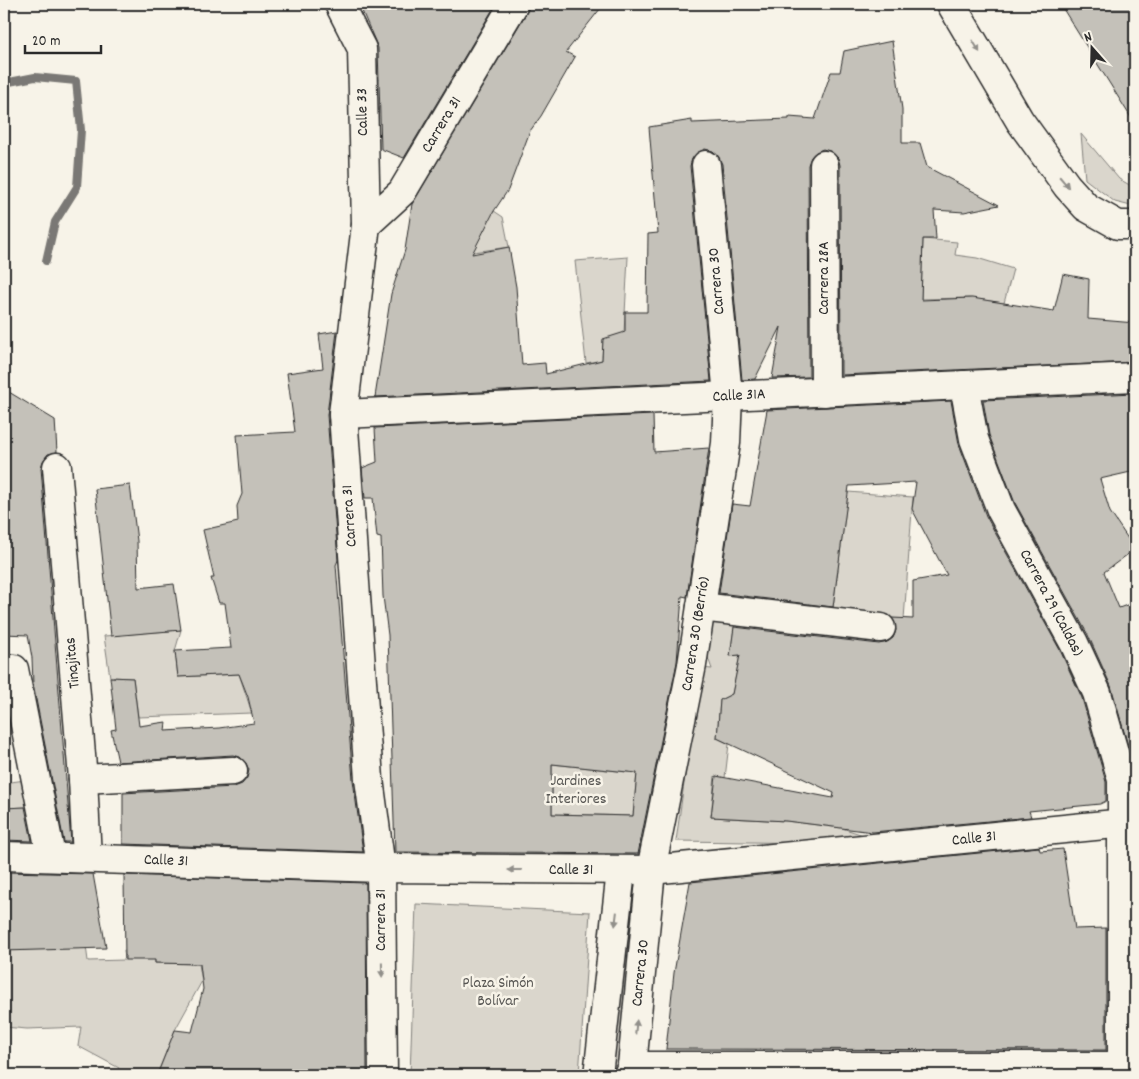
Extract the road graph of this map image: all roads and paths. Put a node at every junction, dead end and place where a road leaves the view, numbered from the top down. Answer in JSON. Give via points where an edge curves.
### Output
{"nodes":[{"id":1,"x":339,"y":4,"type":"edge"},
{"id":2,"x":514,"y":4,"type":"edge"},
{"id":3,"x":951,"y":4,"type":"edge"},
{"id":4,"x":706,"y":165,"type":"dead end"},
{"id":5,"x":824,"y":165,"type":"dead end"},
{"id":6,"x":1135,"y":224,"type":"edge"},
{"id":7,"x":366,"y":226,"type":"junction"},
{"id":8,"x":1135,"y":377,"type":"edge"},
{"id":9,"x":964,"y":385,"type":"junction"},
{"id":10,"x":825,"y":392,"type":"junction"},
{"id":11,"x":728,"y":396,"type":"junction"},
{"id":12,"x":343,"y":414,"type":"junction"},
{"id":13,"x":57,"y":467,"type":"dead end"},
{"id":14,"x":701,"y":606,"type":"junction"},
{"id":15,"x":881,"y":628,"type":"dead end"},
{"id":16,"x":9,"y":669,"type":"edge"},
{"id":17,"x":234,"y":771,"type":"dead end"},
{"id":18,"x":83,"y":779,"type":"junction"},
{"id":19,"x":1128,"y":823,"type":"edge"},
{"id":20,"x":4,"y":856,"type":"edge"},
{"id":21,"x":51,"y":856,"type":"junction"},
{"id":22,"x":87,"y":858,"type":"junction"},
{"id":23,"x":381,"y":868,"type":"junction"},
{"id":24,"x":621,"y":870,"type":"junction"},
{"id":25,"x":651,"y":870,"type":"junction"},
{"id":26,"x":1127,"y":1069,"type":"edge"},
{"id":27,"x":630,"y":1071,"type":"edge"},
{"id":28,"x":383,"y":1075,"type":"edge"},
{"id":29,"x":598,"y":1075,"type":"edge"}],
"edges":[{"from":1,"to":7,"type":"street","name":"Calle 33","via":[[362,49]]},
{"from":2,"to":7,"type":"street","name":"Carrera 31","via":[[402,192]]},
{"from":3,"to":6,"type":"street","one_way":true,"via":[[1020,121],[1067,186],[1094,212],[1118,225]]},
{"from":4,"to":11,"type":"street","name":"Carrera 30"},
{"from":5,"to":10,"type":"street","name":"Carrera 28A"},
{"from":7,"to":12,"type":"street","name":"Carrera 31"},
{"from":8,"to":9,"type":"street","name":"Calle 31A"},
{"from":9,"to":10,"type":"street","name":"Calle 31A"},
{"from":9,"to":19,"type":"street","name":"Carrera 29 (Caldas)","via":[[974,439],[1001,510],[1074,643],[1097,693],[1122,780]]},
{"from":10,"to":11,"type":"street","name":"Calle 31A"},
{"from":11,"to":12,"type":"street","name":"Calle 31A"},
{"from":11,"to":14,"type":"street","name":"Carrera 30 (Berrío)","via":[[726,444]]},
{"from":12,"to":23,"type":"street","name":"Carrera 31","via":[[369,779]]},
{"from":13,"to":18,"type":"street","name":"Tinajitas"},
{"from":14,"to":15,"type":"street"},
{"from":14,"to":25,"type":"street","name":"Carrera 30 (Berrío)"},
{"from":16,"to":21,"type":"street"},
{"from":17,"to":18,"type":"street"},
{"from":18,"to":22,"type":"street","name":"Tinajitas"},
{"from":19,"to":25,"type":"street","name":"Calle 31"},
{"from":19,"to":26,"type":"street","name":"Carrera 29 (Caldas)"},
{"from":20,"to":21,"type":"street","name":"Calle 31"},
{"from":21,"to":22,"type":"street","name":"Calle 31"},
{"from":22,"to":23,"type":"street","name":"Calle 31"},
{"from":24,"to":23,"type":"street","name":"Calle 31","one_way":true},
{"from":23,"to":28,"type":"street","name":"Carrera 31","one_way":true},
{"from":24,"to":25,"type":"street","name":"Calle 31"},
{"from":24,"to":29,"type":"street","name":"Carrera 30","one_way":true},
{"from":27,"to":25,"type":"street","name":"Carrera 30","one_way":true},
{"from":26,"to":27,"type":"street"}]}
